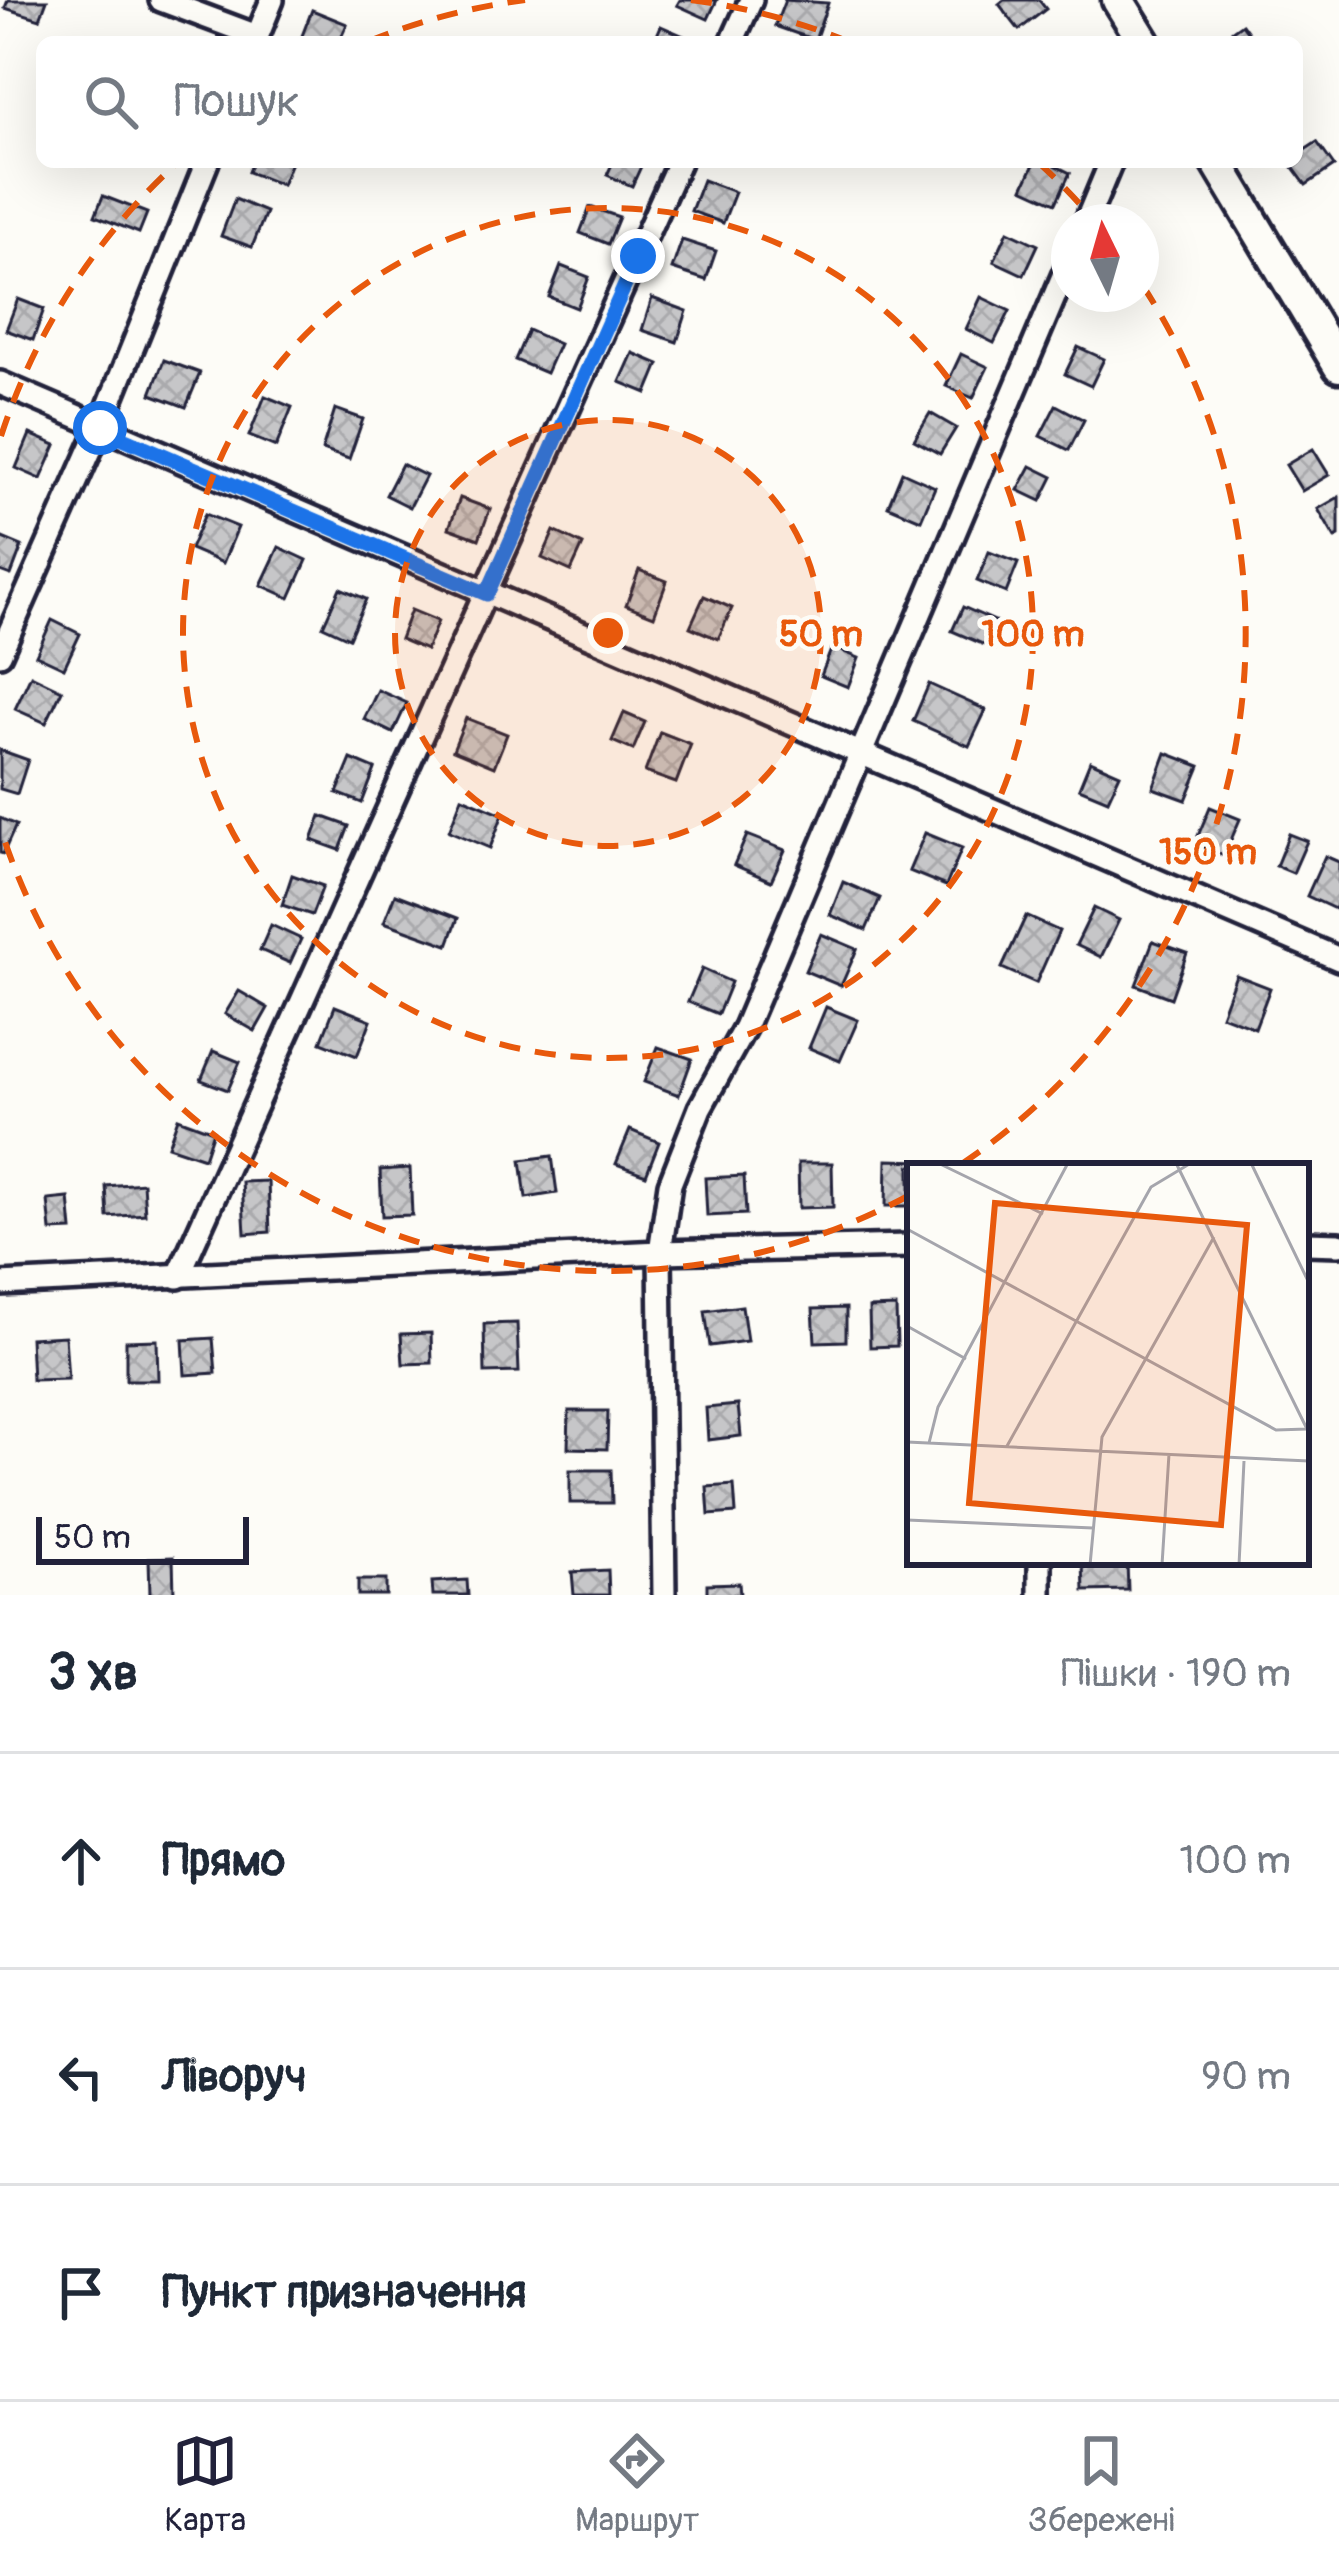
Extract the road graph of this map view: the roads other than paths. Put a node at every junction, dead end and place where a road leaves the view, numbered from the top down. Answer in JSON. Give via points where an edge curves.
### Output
{"nodes":[{"id":1,"x":161,"y":0,"type":"edge"},
{"id":2,"x":272,"y":0,"type":"edge"},
{"id":3,"x":751,"y":0,"type":"edge"},
{"id":4,"x":1118,"y":0,"type":"edge"},
{"id":5,"x":249,"y":36,"type":"edge"},
{"id":6,"x":257,"y":36,"type":"edge"},
{"id":7,"x":735,"y":36,"type":"edge"},
{"id":8,"x":1140,"y":36,"type":"edge"},
{"id":9,"x":205,"y":168,"type":"edge"},
{"id":10,"x":677,"y":168,"type":"edge"},
{"id":11,"x":1109,"y":168,"type":"edge"},
{"id":12,"x":1221,"y":168,"type":"edge"},
{"id":13,"x":1094,"y":204,"type":"edge"},
{"id":14,"x":1051,"y":304,"type":"edge"},
{"id":15,"x":1339,"y":366,"type":"edge"},
{"id":16,"x":0,"y":383,"type":"edge"},
{"id":17,"x":100,"y":428,"type":"junction"},
{"id":18,"x":487,"y":594,"type":"junction"},
{"id":19,"x":0,"y":654,"type":"edge"},
{"id":20,"x":862,"y":750,"type":"junction"},
{"id":21,"x":1339,"y":959,"type":"edge"},
{"id":22,"x":907,"y":1246,"type":"edge"},
{"id":23,"x":660,"y":1252,"type":"junction"},
{"id":24,"x":178,"y":1277,"type":"junction"},
{"id":25,"x":0,"y":1284,"type":"edge"},
{"id":26,"x":664,"y":1595,"type":"edge"}],
"edges":[{"from":1,"to":5,"type":"street"},
{"from":2,"to":6,"type":"street"},
{"from":3,"to":7,"type":"street"},
{"from":4,"to":8,"type":"street"},
{"from":9,"to":17,"type":"street"},
{"from":10,"to":18,"type":"street"},
{"from":11,"to":13,"type":"street"},
{"from":12,"to":15,"type":"street"},
{"from":14,"to":20,"type":"street"},
{"from":16,"to":17,"type":"street"},
{"from":17,"to":18,"type":"street"},
{"from":17,"to":19,"type":"street"},
{"from":18,"to":20,"type":"street"},
{"from":18,"to":24,"type":"street"},
{"from":20,"to":21,"type":"street"},
{"from":20,"to":23,"type":"street","via":[[745,1027],[700,1108],[670,1184]]},
{"from":22,"to":23,"type":"street"},
{"from":23,"to":24,"type":"street"},
{"from":23,"to":26,"type":"street"},
{"from":24,"to":25,"type":"street"}]}
